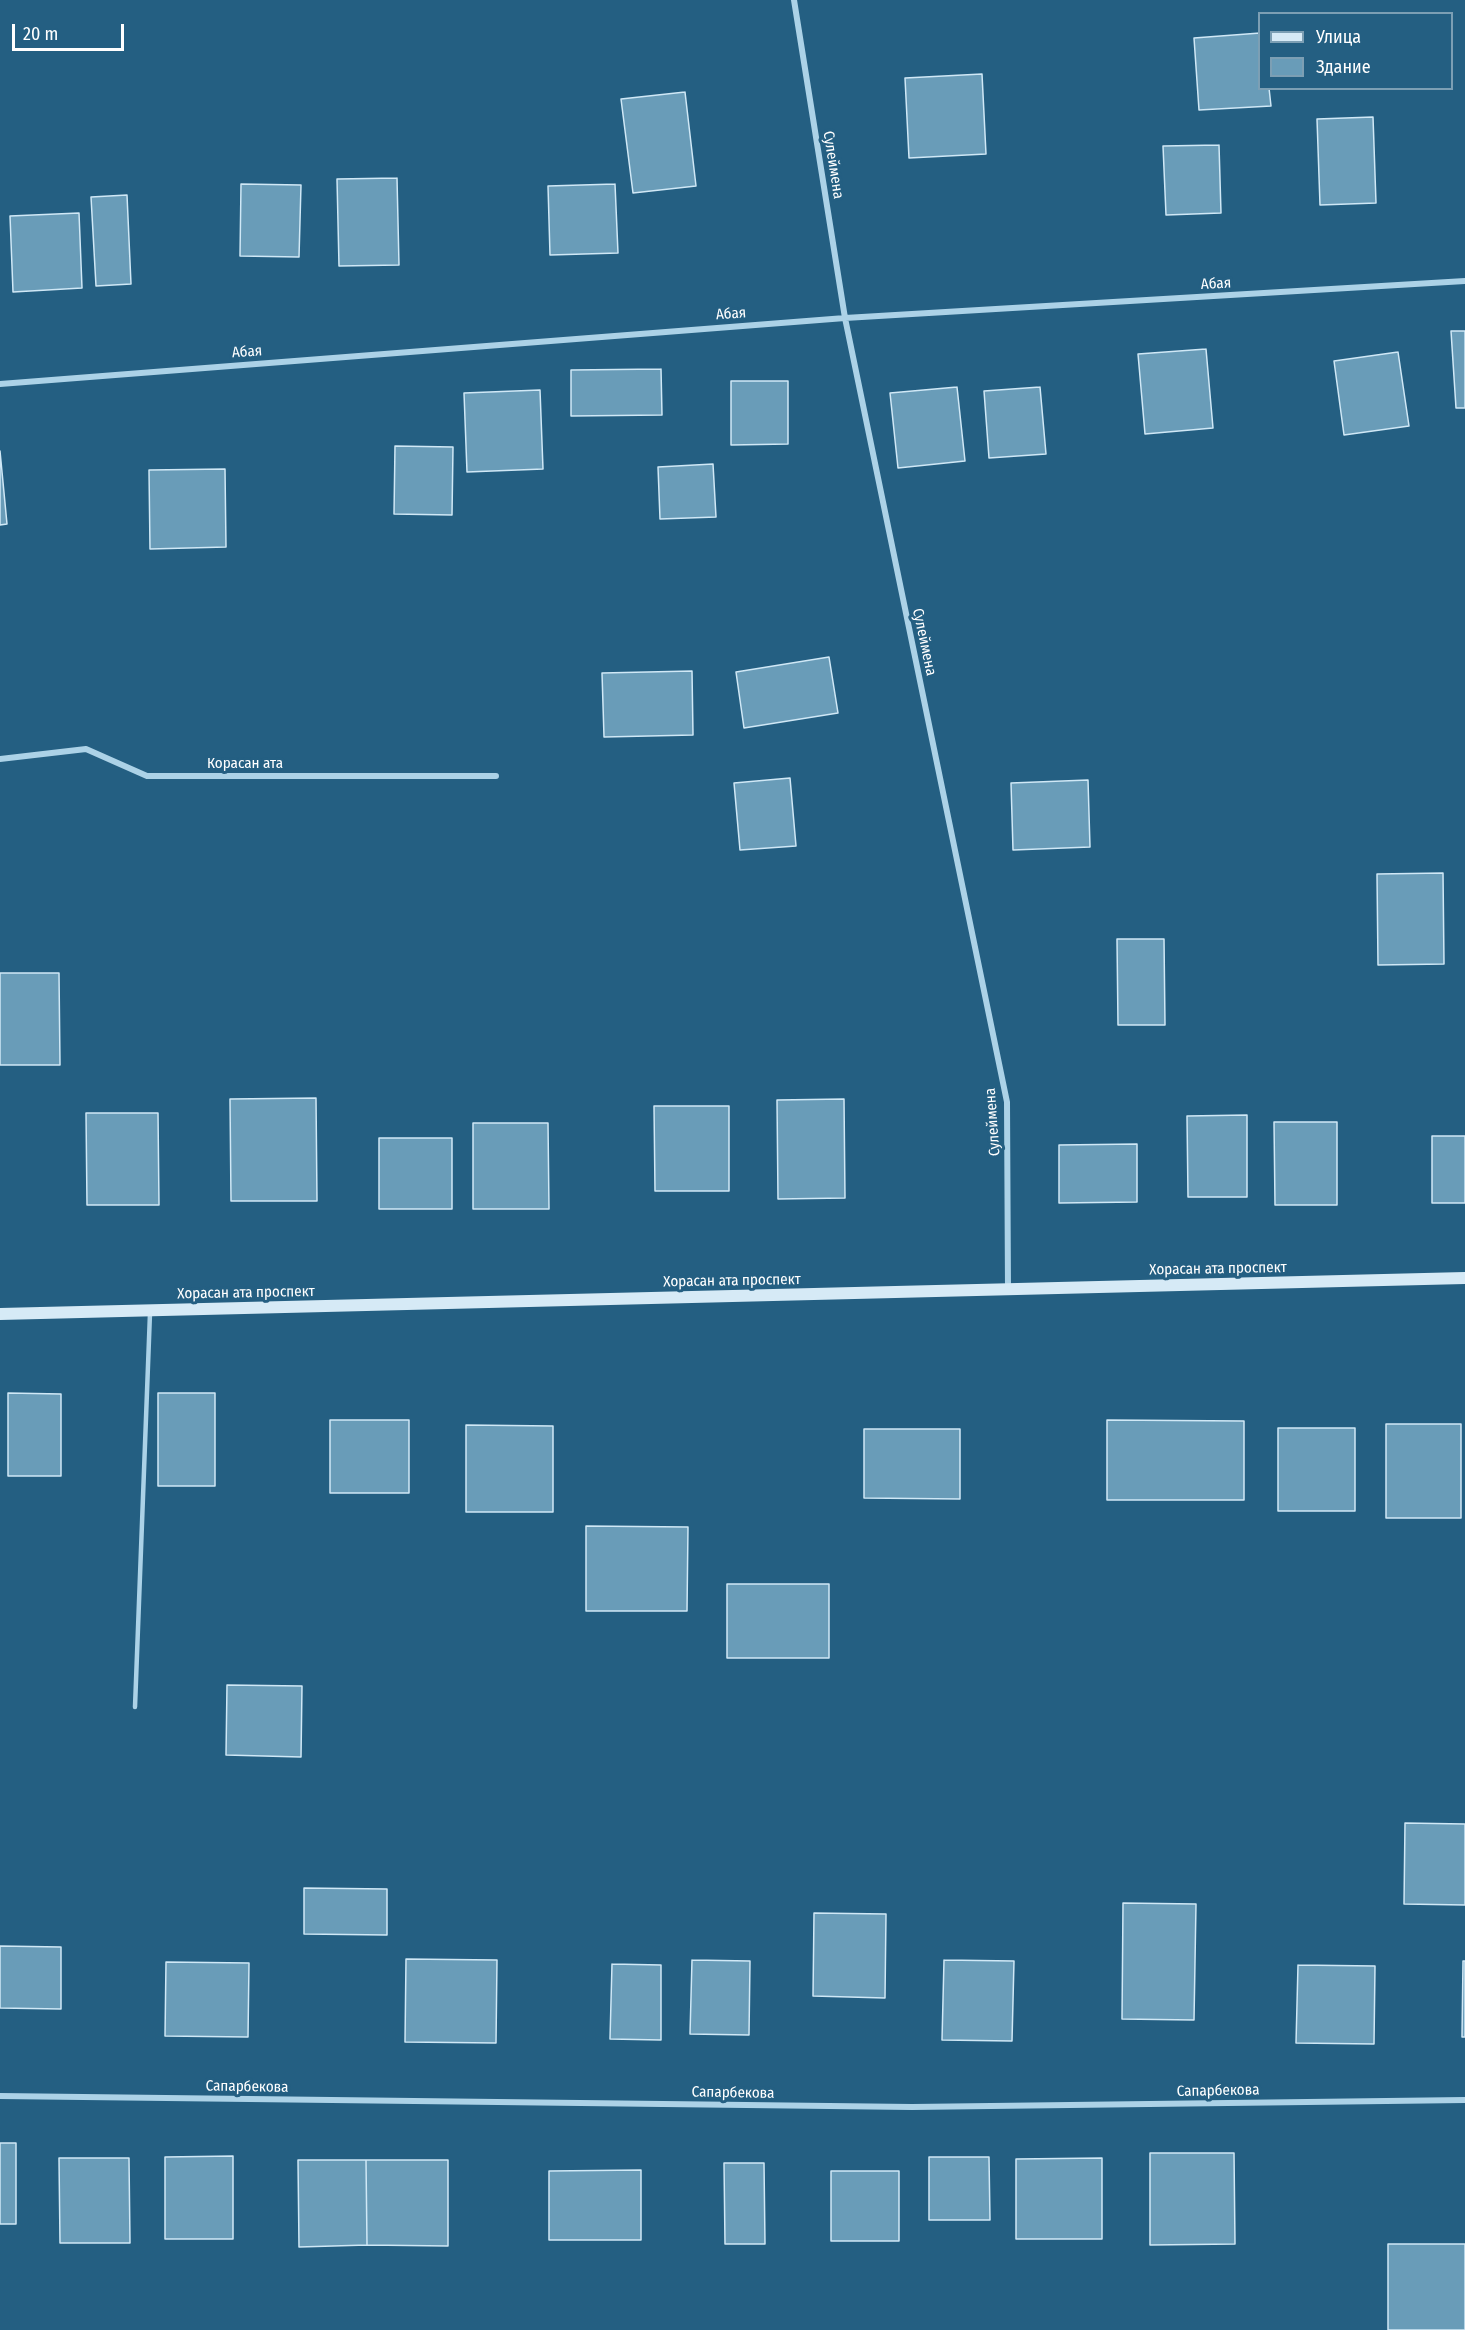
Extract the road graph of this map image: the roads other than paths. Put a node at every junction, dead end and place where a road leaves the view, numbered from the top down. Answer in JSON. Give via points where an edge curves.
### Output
{"nodes":[{"id":1,"x":794,"y":0,"type":"edge"},
{"id":2,"x":1465,"y":281,"type":"edge"},
{"id":3,"x":845,"y":318,"type":"junction"},
{"id":4,"x":0,"y":384,"type":"edge"},
{"id":5,"x":0,"y":759,"type":"edge"},
{"id":6,"x":496,"y":776,"type":"dead end"},
{"id":7,"x":1465,"y":1278,"type":"edge"},
{"id":8,"x":1008,"y":1290,"type":"junction"},
{"id":9,"x":150,"y":1310,"type":"junction"},
{"id":10,"x":0,"y":1314,"type":"edge"},
{"id":11,"x":135,"y":1707,"type":"dead end"},
{"id":12,"x":0,"y":2096,"type":"edge"},
{"id":13,"x":1465,"y":2100,"type":"edge"}],
"edges":[{"from":1,"to":3,"type":"street","name":"Сулеймена"},
{"from":2,"to":3,"type":"street","name":"Абая"},
{"from":3,"to":4,"type":"street","name":"Абая"},
{"from":3,"to":8,"type":"street","name":"Сулеймена","via":[[1007,1102]]},
{"from":5,"to":6,"type":"street","name":"Корасан ата","via":[[86,749],[147,776]]},
{"from":7,"to":8,"type":"main road","name":"Хорасан ата проспект"},
{"from":8,"to":9,"type":"main road","name":"Хорасан ата проспект"},
{"from":9,"to":10,"type":"main road","name":"Хорасан ата проспект"},
{"from":9,"to":11,"type":"lane"},
{"from":12,"to":13,"type":"street","name":"Сапарбекова","via":[[912,2107]]}]}
